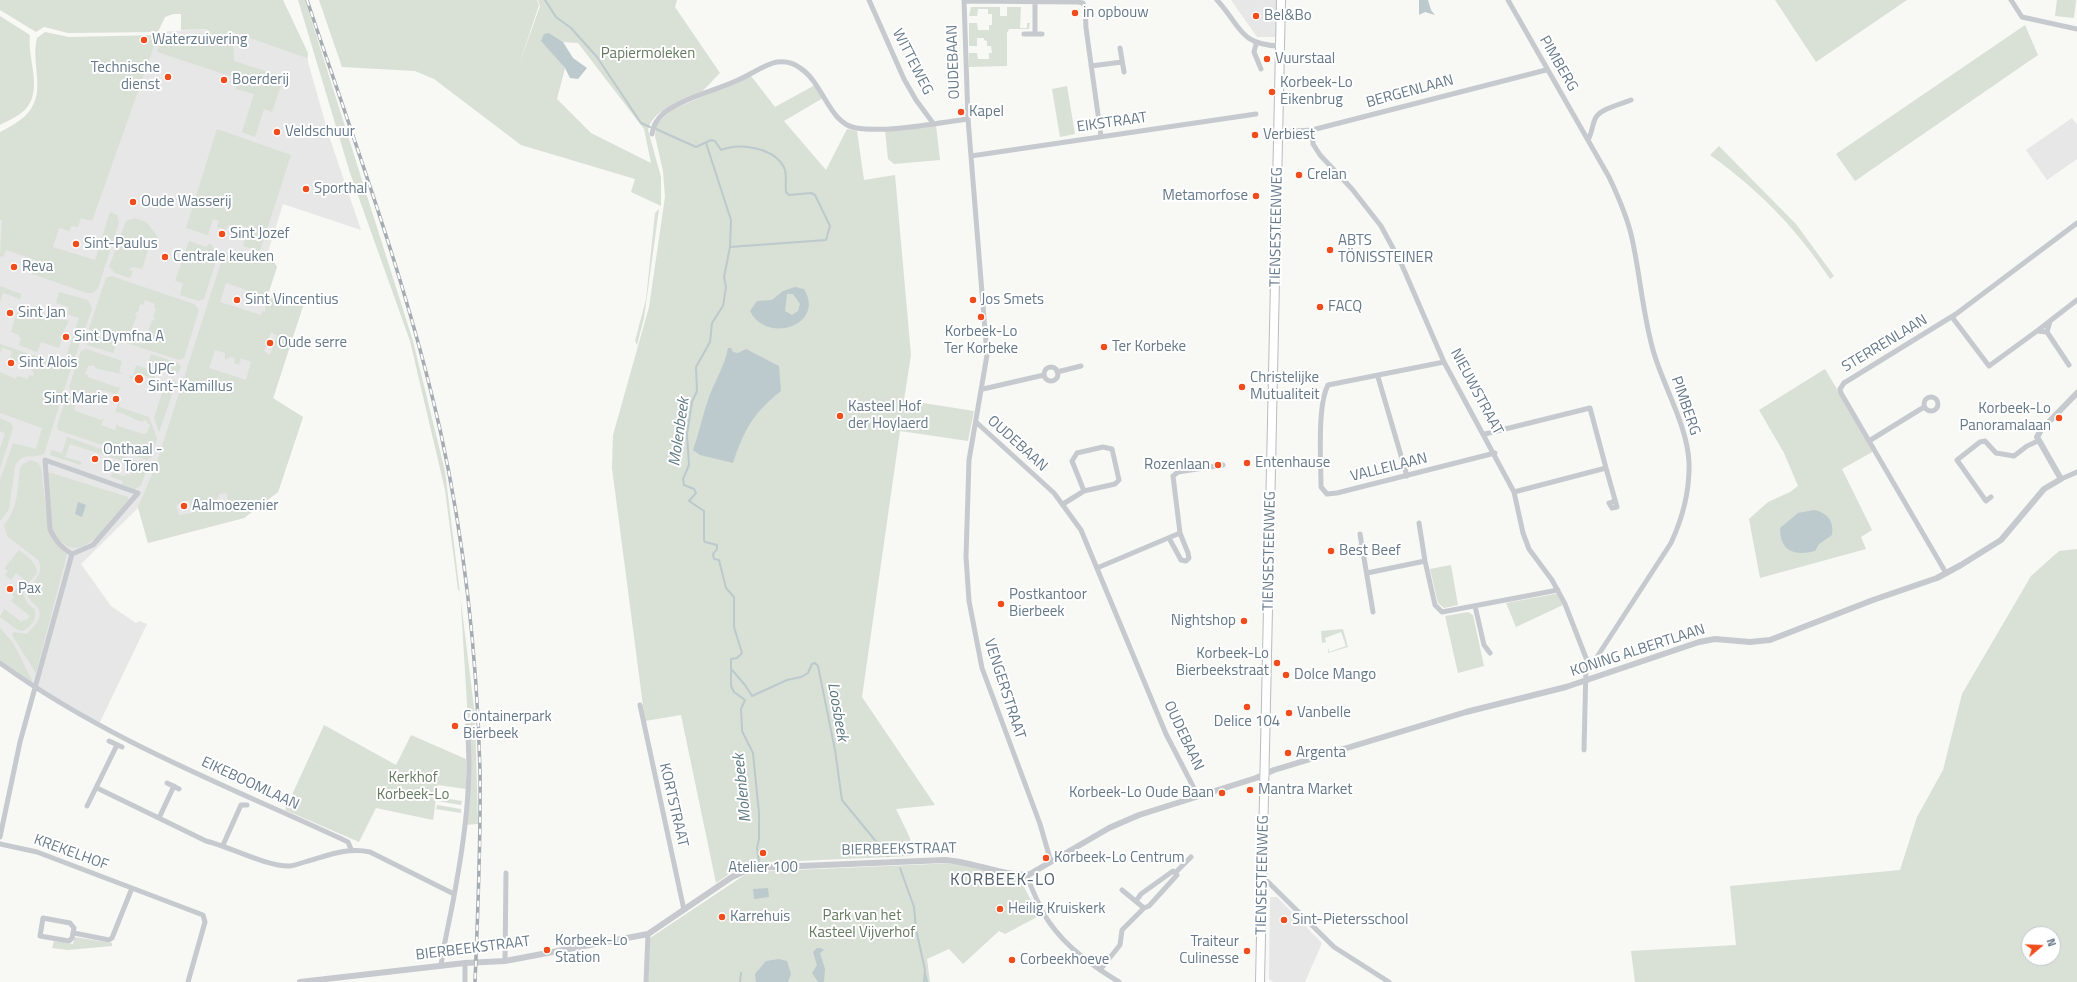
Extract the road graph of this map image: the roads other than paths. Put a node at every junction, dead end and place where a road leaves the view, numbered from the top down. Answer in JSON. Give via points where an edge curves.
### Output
{"nodes":[{"id":1,"x":869,"y":0,"type":"edge"},
{"id":2,"x":1217,"y":0,"type":"edge"},
{"id":3,"x":1281,"y":0,"type":"edge"},
{"id":4,"x":1508,"y":0,"type":"edge"},
{"id":5,"x":2011,"y":0,"type":"edge"},
{"id":6,"x":964,"y":1,"type":"edge"},
{"id":7,"x":1033,"y":1,"type":"edge"},
{"id":8,"x":2077,"y":29,"type":"edge"},
{"id":9,"x":1024,"y":34,"type":"dead end"},
{"id":10,"x":1035,"y":34,"type":"junction"},
{"id":11,"x":1042,"y":34,"type":"dead end"},
{"id":12,"x":1256,"y":44,"type":"junction"},
{"id":13,"x":1280,"y":46,"type":"junction"},
{"id":14,"x":1120,"y":48,"type":"dead end"},
{"id":15,"x":1122,"y":62,"type":"junction"},
{"id":16,"x":1091,"y":66,"type":"junction"},
{"id":17,"x":1261,"y":70,"type":"dead end"},
{"id":18,"x":1546,"y":70,"type":"junction"},
{"id":19,"x":1124,"y":72,"type":"dead end"},
{"id":20,"x":1631,"y":100,"type":"dead end"},
{"id":21,"x":1256,"y":114,"type":"dead end"},
{"id":22,"x":968,"y":119,"type":"junction"},
{"id":23,"x":934,"y":123,"type":"junction"},
{"id":24,"x":1312,"y":130,"type":"junction"},
{"id":25,"x":1279,"y":132,"type":"junction"},
{"id":26,"x":652,"y":134,"type":"dead end"},
{"id":27,"x":1101,"y":136,"type":"junction"},
{"id":28,"x":1588,"y":140,"type":"junction"},
{"id":29,"x":971,"y":156,"type":"junction"},
{"id":30,"x":2077,"y":223,"type":"edge"},
{"id":31,"x":2077,"y":300,"type":"edge"},
{"id":32,"x":1952,"y":317,"type":"junction"},
{"id":33,"x":2050,"y":321,"type":"junction"},
{"id":34,"x":2037,"y":331,"type":"junction"},
{"id":35,"x":2047,"y":332,"type":"junction"},
{"id":36,"x":1444,"y":362,"type":"junction"},
{"id":37,"x":2070,"y":365,"type":"dead end"},
{"id":38,"x":1081,"y":366,"type":"dead end"},
{"id":39,"x":1057,"y":372,"type":"junction"},
{"id":40,"x":1044,"y":375,"type":"junction"},
{"id":41,"x":1378,"y":376,"type":"junction"},
{"id":42,"x":983,"y":389,"type":"junction"},
{"id":43,"x":2077,"y":393,"type":"edge"},
{"id":44,"x":1924,"y":407,"type":"dead end"},
{"id":45,"x":976,"y":422,"type":"junction"},
{"id":46,"x":1485,"y":434,"type":"junction"},
{"id":47,"x":1869,"y":441,"type":"junction"},
{"id":48,"x":2038,"y":441,"type":"junction"},
{"id":49,"x":1495,"y":453,"type":"junction"},
{"id":50,"x":1223,"y":465,"type":"dead end"},
{"id":51,"x":1606,"y":468,"type":"junction"},
{"id":52,"x":2077,"y":472,"type":"edge"},
{"id":53,"x":1406,"y":476,"type":"junction"},
{"id":54,"x":2061,"y":479,"type":"junction"},
{"id":55,"x":1084,"y":491,"type":"junction"},
{"id":56,"x":1514,"y":492,"type":"junction"},
{"id":57,"x":1991,"y":497,"type":"dead end"},
{"id":58,"x":1615,"y":501,"type":"dead end"},
{"id":59,"x":1063,"y":504,"type":"junction"},
{"id":60,"x":1419,"y":522,"type":"dead end"},
{"id":61,"x":1180,"y":533,"type":"junction"},
{"id":62,"x":1360,"y":534,"type":"dead end"},
{"id":63,"x":1169,"y":538,"type":"junction"},
{"id":64,"x":72,"y":554,"type":"junction"},
{"id":65,"x":1425,"y":561,"type":"junction"},
{"id":66,"x":1098,"y":568,"type":"junction"},
{"id":67,"x":1367,"y":573,"type":"junction"},
{"id":68,"x":1946,"y":573,"type":"junction"},
{"id":69,"x":1558,"y":590,"type":"junction"},
{"id":70,"x":1475,"y":606,"type":"junction"},
{"id":71,"x":1373,"y":612,"type":"dead end"},
{"id":72,"x":1490,"y":653,"type":"dead end"},
{"id":73,"x":0,"y":663,"type":"edge"},
{"id":74,"x":1588,"y":663,"type":"junction"},
{"id":75,"x":1586,"y":680,"type":"junction"},
{"id":76,"x":36,"y":688,"type":"junction"},
{"id":77,"x":640,"y":705,"type":"dead end"},
{"id":78,"x":467,"y":726,"type":"dead end"},
{"id":79,"x":109,"y":741,"type":"dead end"},
{"id":80,"x":1584,"y":750,"type":"dead end"},
{"id":81,"x":1266,"y":773,"type":"junction"},
{"id":82,"x":167,"y":783,"type":"dead end"},
{"id":83,"x":174,"y":786,"type":"junction"},
{"id":84,"x":97,"y":788,"type":"junction"},
{"id":85,"x":179,"y":789,"type":"dead end"},
{"id":86,"x":1198,"y":796,"type":"junction"},
{"id":87,"x":247,"y":805,"type":"dead end"},
{"id":88,"x":87,"y":806,"type":"dead end"},
{"id":89,"x":159,"y":818,"type":"junction"},
{"id":90,"x":0,"y":837,"type":"edge"},
{"id":91,"x":0,"y":844,"type":"edge"},
{"id":92,"x":223,"y":845,"type":"junction"},
{"id":93,"x":351,"y":849,"type":"junction"},
{"id":94,"x":1191,"y":857,"type":"dead end"},
{"id":95,"x":1051,"y":862,"type":"junction"},
{"id":96,"x":506,"y":873,"type":"dead end"},
{"id":97,"x":1175,"y":873,"type":"junction"},
{"id":98,"x":1026,"y":875,"type":"junction"},
{"id":99,"x":1263,"y":877,"type":"junction"},
{"id":100,"x":132,"y":888,"type":"junction"},
{"id":101,"x":1122,"y":890,"type":"dead end"},
{"id":102,"x":454,"y":894,"type":"junction"},
{"id":103,"x":1136,"y":901,"type":"junction"},
{"id":104,"x":1144,"y":908,"type":"junction"},
{"id":105,"x":684,"y":910,"type":"junction"},
{"id":106,"x":74,"y":933,"type":"junction"},
{"id":107,"x":648,"y":934,"type":"junction"},
{"id":108,"x":505,"y":961,"type":"junction"},
{"id":109,"x":465,"y":963,"type":"junction"},
{"id":110,"x":441,"y":966,"type":"junction"},
{"id":111,"x":1100,"y":970,"type":"junction"},
{"id":112,"x":188,"y":982,"type":"edge"},
{"id":113,"x":300,"y":982,"type":"edge"},
{"id":114,"x":464,"y":982,"type":"edge"},
{"id":115,"x":646,"y":982,"type":"edge"},
{"id":116,"x":1119,"y":982,"type":"edge"},
{"id":117,"x":1260,"y":982,"type":"edge"},
{"id":118,"x":1389,"y":982,"type":"edge"}],
"edges":[{"from":1,"to":23,"type":"street","name":"WITTEWEG","via":[[904,79]]},
{"from":2,"to":12,"type":"street","via":[[1247,38]]},
{"from":3,"to":13,"type":"main road","name":"TIENSESTEENWEG"},
{"from":4,"to":18,"type":"street","name":"PIMBERG"},
{"from":5,"to":8,"type":"street","via":[[2022,16]]},
{"from":6,"to":7,"type":"street"},
{"from":6,"to":22,"type":"street","name":"OUDEBAAN"},
{"from":7,"to":10,"type":"street"},
{"from":7,"to":16,"type":"street","via":[[1083,4]]},
{"from":9,"to":10,"type":"street"},
{"from":10,"to":11,"type":"street"},
{"from":12,"to":13,"type":"street"},
{"from":12,"to":17,"type":"street","via":[[1254,52]]},
{"from":13,"to":25,"type":"main road","name":"TIENSESTEENWEG"},
{"from":14,"to":15,"type":"street"},
{"from":15,"to":16,"type":"street"},
{"from":15,"to":19,"type":"street"},
{"from":16,"to":27,"type":"street"},
{"from":18,"to":24,"type":"street","name":"BERGENLAAN"},
{"from":18,"to":28,"type":"street","name":"PIMBERG"},
{"from":20,"to":28,"type":"street","via":[[1595,118]]},
{"from":21,"to":27,"type":"street","name":"EIKSTRAAT"},
{"from":22,"to":23,"type":"street"},
{"from":22,"to":29,"type":"street","name":"OUDEBAAN"},
{"from":23,"to":26,"type":"street","via":[[877,129],[848,127],[841,122],[812,78],[800,67],[786,62],[775,62],[671,108],[653,126]]},
{"from":24,"to":25,"type":"street","name":"BERGENLAAN"},
{"from":24,"to":36,"type":"street","name":"NIEUWSTRAAT","via":[[1313,144],[1320,155],[1352,189],[1381,226],[1401,263]]},
{"from":25,"to":81,"type":"main road","name":"TIENSESTEENWEG"},
{"from":27,"to":29,"type":"street","name":"EIKSTRAAT"},
{"from":28,"to":74,"type":"street","name":"PIMBERG","via":[[1617,192],[1628,224],[1646,321],[1658,366],[1685,438],[1689,460],[1684,509],[1671,543],[1595,660]]},
{"from":29,"to":42,"type":"street","name":"OUDEBAAN","via":[[987,345]]},
{"from":30,"to":32,"type":"street","name":"STERRENLAAN"},
{"from":31,"to":33,"type":"street"},
{"from":32,"to":34,"type":"street","via":[[1989,366]]},
{"from":32,"to":47,"type":"street","name":"STERRENLAAN","via":[[1841,386],[1841,393]]},
{"from":33,"to":34,"type":"street"},
{"from":33,"to":35,"type":"street"},
{"from":34,"to":35,"type":"street"},
{"from":35,"to":37,"type":"street"},
{"from":36,"to":41,"type":"street","name":"VALLEILAAN"},
{"from":36,"to":46,"type":"street","name":"NIEUWSTRAAT"},
{"from":38,"to":39,"type":"street"},
{"from":39,"to":40,"type":"street","via":[[1050,368]]},
{"from":39,"to":40,"type":"street","via":[[1053,381],[1046,379]]},
{"from":40,"to":42,"type":"street"},
{"from":41,"to":53,"type":"street"},
{"from":41,"to":53,"type":"street","name":"VALLEILAAN","via":[[1328,385],[1324,392],[1321,487],[1327,494],[1337,494]]},
{"from":42,"to":45,"type":"street","name":"OUDEBAAN"},
{"from":43,"to":48,"type":"street","via":[[2039,433]]},
{"from":44,"to":47,"type":"street"},
{"from":45,"to":59,"type":"street","name":"OUDEBAAN"},
{"from":45,"to":95,"type":"street","name":"VENGERSTRAAT","via":[[969,460],[966,569],[971,618],[992,700],[1040,824]]},
{"from":46,"to":49,"type":"street","name":"NIEUWSTRAAT"},
{"from":46,"to":51,"type":"street","via":[[1590,408]]},
{"from":47,"to":68,"type":"street","name":"STERRENLAAN"},
{"from":48,"to":54,"type":"street"},
{"from":48,"to":57,"type":"street","via":[[2014,456],[1996,453],[1985,441],[1980,442],[1957,460],[1986,501]]},
{"from":49,"to":53,"type":"street","name":"VALLEILAAN"},
{"from":49,"to":56,"type":"street","name":"NIEUWSTRAAT"},
{"from":50,"to":61,"type":"street","via":[[1178,472],[1173,476]]},
{"from":51,"to":56,"type":"street"},
{"from":51,"to":58,"type":"street","via":[[1617,507],[1612,508],[1609,503]]},
{"from":52,"to":54,"type":"street","name":"KONING ALBERTLAAN"},
{"from":54,"to":68,"type":"street","name":"KONING ALBERTLAAN","via":[[2044,490],[2001,540]]},
{"from":55,"to":55,"type":"street","via":[[1115,484],[1119,480],[1112,449],[1103,447],[1077,453],[1072,461]]},
{"from":55,"to":59,"type":"street"},
{"from":56,"to":69,"type":"street","name":"NIEUWSTRAAT","via":[[1529,549]]},
{"from":59,"to":66,"type":"street","name":"OUDEBAAN","via":[[1081,530]]},
{"from":60,"to":65,"type":"street"},
{"from":61,"to":63,"type":"street"},
{"from":61,"to":63,"type":"street","via":[[1188,553],[1189,558],[1186,561],[1178,557]]},
{"from":62,"to":67,"type":"street"},
{"from":63,"to":66,"type":"street"},
{"from":64,"to":64,"type":"street","via":[[93,545],[138,494],[45,460],[50,529],[61,547]]},
{"from":64,"to":76,"type":"street"},
{"from":65,"to":67,"type":"street"},
{"from":65,"to":70,"type":"street","via":[[1435,605],[1442,612]]},
{"from":66,"to":86,"type":"street","name":"OUDEBAAN","via":[[1166,734]]},
{"from":67,"to":71,"type":"street"},
{"from":68,"to":75,"type":"street","name":"KONING ALBERTLAAN","via":[[1770,640],[1708,640]]},
{"from":69,"to":70,"type":"street"},
{"from":69,"to":74,"type":"street","name":"NIEUWSTRAAT"},
{"from":70,"to":72,"type":"street","via":[[1484,645]]},
{"from":73,"to":76,"type":"street","name":"EIKEBOOMLAAN"},
{"from":74,"to":75,"type":"street","name":"NIEUWSTRAAT"},
{"from":75,"to":80,"type":"street","name":"NIEUWSTRAAT"},
{"from":75,"to":81,"type":"street","name":"KONING ALBERTLAAN","via":[[1421,725]]},
{"from":76,"to":90,"type":"street","via":[[14,765]]},
{"from":76,"to":93,"type":"street","name":"EIKEBOOMLAAN","via":[[113,734],[348,842]]},
{"from":77,"to":105,"type":"street","name":"KORTSTRAAT"},
{"from":78,"to":102,"type":"street","via":[[469,753],[466,808]]},
{"from":79,"to":84,"type":"street","via":[[119,746]]},
{"from":81,"to":86,"type":"street"},
{"from":81,"to":99,"type":"main road","name":"TIENSESTEENWEG"},
{"from":82,"to":83,"type":"street"},
{"from":83,"to":85,"type":"street"},
{"from":83,"to":89,"type":"street"},
{"from":84,"to":88,"type":"street"},
{"from":84,"to":89,"type":"street"},
{"from":86,"to":95,"type":"street","via":[[1139,815],[1109,828]]},
{"from":87,"to":92,"type":"street","via":[[241,804]]},
{"from":89,"to":92,"type":"street","via":[[206,841]]},
{"from":91,"to":100,"type":"street","name":"KREKELHOF","via":[[37,852]]},
{"from":92,"to":93,"type":"street","via":[[278,865],[292,866]]},
{"from":93,"to":102,"type":"street","via":[[370,852]]},
{"from":94,"to":97,"type":"street"},
{"from":95,"to":98,"type":"street"},
{"from":96,"to":108,"type":"street"},
{"from":97,"to":103,"type":"street","via":[[1173,871],[1141,894]]},
{"from":97,"to":104,"type":"street","via":[[1177,875],[1149,906]]},
{"from":98,"to":105,"type":"street","name":"BIERBEEKSTRAAT","via":[[945,860],[759,867],[743,871]]},
{"from":98,"to":111,"type":"street","via":[[1049,922],[1071,947]]},
{"from":99,"to":117,"type":"main road","name":"TIENSESTEENWEG"},
{"from":99,"to":118,"type":"street","via":[[1334,947]]},
{"from":100,"to":106,"type":"street","via":[[112,938],[109,940]]},
{"from":100,"to":112,"type":"street","name":"KREKELHOF","via":[[204,916],[205,922]]},
{"from":101,"to":103,"type":"street"},
{"from":102,"to":110,"type":"street"},
{"from":103,"to":104,"type":"street"},
{"from":104,"to":111,"type":"street","via":[[1122,930],[1120,945]]},
{"from":105,"to":107,"type":"street","name":"BIERBEEKSTRAAT"},
{"from":106,"to":106,"type":"street","via":[[70,923],[43,918],[40,936],[69,941]]},
{"from":107,"to":108,"type":"street","name":"BIERBEEKSTRAAT"},
{"from":107,"to":115,"type":"street"},
{"from":108,"to":109,"type":"street","name":"BIERBEEKSTRAAT"},
{"from":109,"to":110,"type":"street","name":"BIERBEEKSTRAAT"},
{"from":109,"to":114,"type":"street"},
{"from":110,"to":113,"type":"street","name":"BIERBEEKSTRAAT"},
{"from":111,"to":116,"type":"street"}]}
